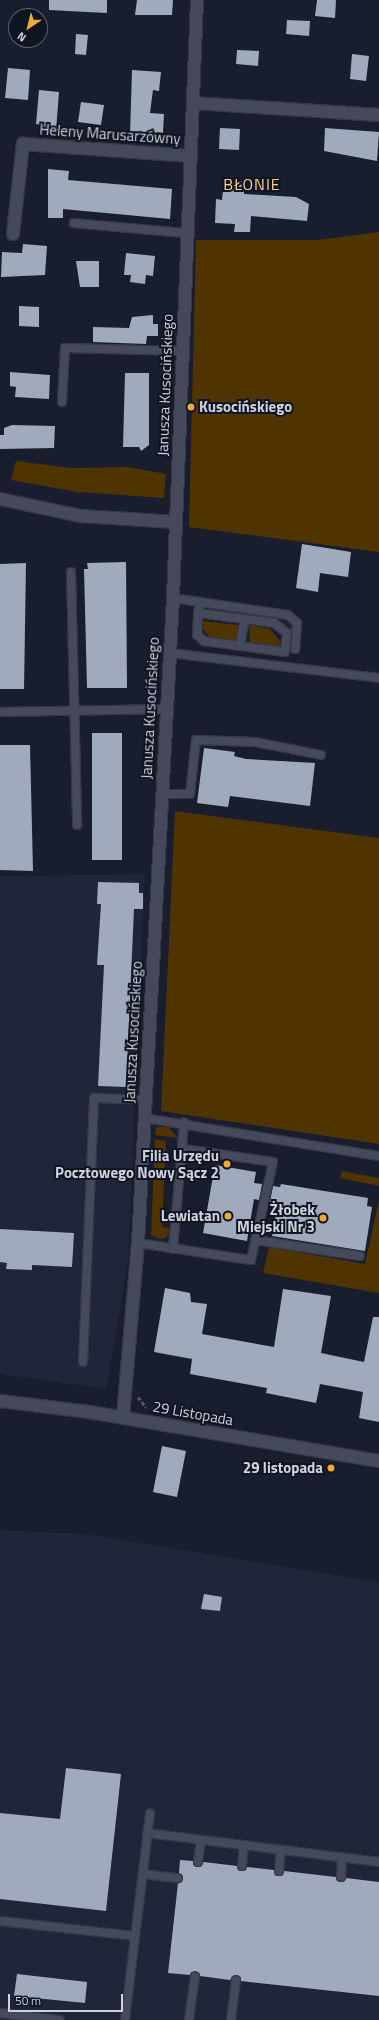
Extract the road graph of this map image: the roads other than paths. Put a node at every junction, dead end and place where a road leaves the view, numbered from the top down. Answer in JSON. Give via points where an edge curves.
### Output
{"nodes":[{"id":1,"x":197,"y":0,"type":"edge"},
{"id":2,"x":193,"y":103,"type":"junction"},
{"id":3,"x":379,"y":115,"type":"edge"},
{"id":4,"x":189,"y":156,"type":"junction"},
{"id":5,"x":74,"y":223,"type":"dead end"},
{"id":6,"x":187,"y":233,"type":"junction"},
{"id":7,"x":13,"y":234,"type":"dead end"},
{"id":8,"x":183,"y":351,"type":"junction"},
{"id":9,"x":62,"y":402,"type":"dead end"},
{"id":10,"x":0,"y":499,"type":"edge"},
{"id":11,"x":176,"y":522,"type":"junction"},
{"id":12,"x":71,"y":572,"type":"dead end"},
{"id":13,"x":173,"y":598,"type":"junction"},
{"id":14,"x":200,"y":604,"type":"junction"},
{"id":15,"x":198,"y":613,"type":"junction"},
{"id":16,"x":245,"y":619,"type":"junction"},
{"id":17,"x":240,"y":646,"type":"junction"},
{"id":18,"x":295,"y":649,"type":"dead end"},
{"id":19,"x":170,"y":653,"type":"junction"},
{"id":20,"x":379,"y":678,"type":"edge"},
{"id":21,"x":166,"y":709,"type":"junction"},
{"id":22,"x":75,"y":710,"type":"junction"},
{"id":23,"x":0,"y":712,"type":"edge"},
{"id":24,"x":321,"y":754,"type":"dead end"},
{"id":25,"x":161,"y":794,"type":"junction"},
{"id":26,"x":77,"y":825,"type":"dead end"},
{"id":27,"x":145,"y":1100,"type":"junction"},
{"id":28,"x":144,"y":1118,"type":"junction"},
{"id":29,"x":184,"y":1122,"type":"junction"},
{"id":30,"x":184,"y":1149,"type":"junction"},
{"id":31,"x":379,"y":1156,"type":"edge"},
{"id":32,"x":256,"y":1240,"type":"junction"},
{"id":33,"x":138,"y":1243,"type":"junction"},
{"id":34,"x":173,"y":1249,"type":"junction"},
{"id":35,"x":360,"y":1256,"type":"dead end"},
{"id":36,"x":83,"y":1362,"type":"dead end"},
{"id":37,"x":0,"y":1401,"type":"edge"},
{"id":38,"x":123,"y":1417,"type":"junction"},
{"id":39,"x":379,"y":1460,"type":"edge"},
{"id":40,"x":150,"y":1814,"type":"dead end"},
{"id":41,"x":147,"y":1833,"type":"junction"},
{"id":42,"x":201,"y":1840,"type":"junction"},
{"id":43,"x":244,"y":1845,"type":"junction"},
{"id":44,"x":281,"y":1850,"type":"junction"},
{"id":45,"x":342,"y":1857,"type":"junction"},
{"id":46,"x":198,"y":1862,"type":"dead end"},
{"id":47,"x":379,"y":1862,"type":"edge"},
{"id":48,"x":242,"y":1866,"type":"dead end"},
{"id":49,"x":278,"y":1871,"type":"dead end"},
{"id":50,"x":143,"y":1874,"type":"junction"},
{"id":51,"x":178,"y":1878,"type":"dead end"},
{"id":52,"x":341,"y":1878,"type":"dead end"},
{"id":53,"x":0,"y":1920,"type":"edge"},
{"id":54,"x":135,"y":1936,"type":"junction"},
{"id":55,"x":195,"y":1976,"type":"dead end"},
{"id":56,"x":236,"y":1980,"type":"dead end"},
{"id":57,"x":0,"y":2013,"type":"edge"},
{"id":58,"x":60,"y":2020,"type":"edge"},
{"id":59,"x":125,"y":2020,"type":"edge"},
{"id":60,"x":189,"y":2020,"type":"edge"},
{"id":61,"x":231,"y":2020,"type":"edge"}],
"edges":[{"from":1,"to":2,"type":"street","name":"Janusza Kusocińskiego"},
{"from":2,"to":3,"type":"street"},
{"from":2,"to":4,"type":"street","name":"Janusza Kusocińskiego"},
{"from":4,"to":6,"type":"street","name":"Janusza Kusocińskiego"},
{"from":4,"to":7,"type":"street","name":"Heleny Marusarzówny","via":[[23,144]]},
{"from":5,"to":6,"type":"lane"},
{"from":6,"to":8,"type":"street","name":"Janusza Kusocińskiego"},
{"from":8,"to":9,"type":"lane","via":[[65,348]]},
{"from":8,"to":11,"type":"street","name":"Janusza Kusocińskiego"},
{"from":10,"to":11,"type":"street","via":[[81,516]]},
{"from":11,"to":13,"type":"street","name":"Janusza Kusocińskiego"},
{"from":12,"to":22,"type":"lane"},
{"from":13,"to":14,"type":"lane"},
{"from":13,"to":19,"type":"street","name":"Janusza Kusocińskiego"},
{"from":14,"to":15,"type":"lane"},
{"from":14,"to":18,"type":"lane","via":[[288,614],[297,623]]},
{"from":15,"to":16,"type":"lane"},
{"from":15,"to":17,"type":"lane","via":[[197,635],[204,641]]},
{"from":16,"to":17,"type":"lane"},
{"from":16,"to":17,"type":"lane","via":[[274,623],[287,632],[285,652]]},
{"from":19,"to":20,"type":"lane"},
{"from":19,"to":21,"type":"street","name":"Janusza Kusocińskiego"},
{"from":21,"to":22,"type":"lane"},
{"from":21,"to":25,"type":"street","name":"Janusza Kusocińskiego"},
{"from":22,"to":23,"type":"lane"},
{"from":22,"to":26,"type":"lane"},
{"from":24,"to":25,"type":"lane","via":[[255,742],[196,740],[190,794]]},
{"from":25,"to":27,"type":"street","name":"Janusza Kusocińskiego"},
{"from":27,"to":28,"type":"street","name":"Janusza Kusocińskiego"},
{"from":27,"to":36,"type":"lane","via":[[94,1098]]},
{"from":28,"to":29,"type":"lane"},
{"from":28,"to":33,"type":"street","name":"Janusza Kusocińskiego"},
{"from":29,"to":30,"type":"lane"},
{"from":29,"to":31,"type":"lane"},
{"from":30,"to":32,"type":"lane","via":[[273,1162]]},
{"from":30,"to":34,"type":"lane"},
{"from":32,"to":34,"type":"lane","via":[[251,1260]]},
{"from":32,"to":35,"type":"lane"},
{"from":33,"to":34,"type":"lane"},
{"from":33,"to":38,"type":"street","name":"Janusza Kusocińskiego"},
{"from":37,"to":38,"type":"street","name":"29 Listopada"},
{"from":38,"to":39,"type":"street","name":"29 Listopada"},
{"from":40,"to":41,"type":"lane"},
{"from":41,"to":42,"type":"lane"},
{"from":41,"to":50,"type":"lane"},
{"from":42,"to":43,"type":"lane"},
{"from":42,"to":46,"type":"lane"},
{"from":43,"to":44,"type":"lane"},
{"from":43,"to":48,"type":"lane"},
{"from":44,"to":45,"type":"lane"},
{"from":44,"to":49,"type":"lane"},
{"from":45,"to":47,"type":"lane"},
{"from":45,"to":52,"type":"lane"},
{"from":50,"to":51,"type":"lane"},
{"from":50,"to":54,"type":"lane"},
{"from":53,"to":54,"type":"lane"},
{"from":54,"to":59,"type":"lane"},
{"from":55,"to":60,"type":"lane"},
{"from":56,"to":61,"type":"lane"},
{"from":57,"to":58,"type":"lane"}]}
